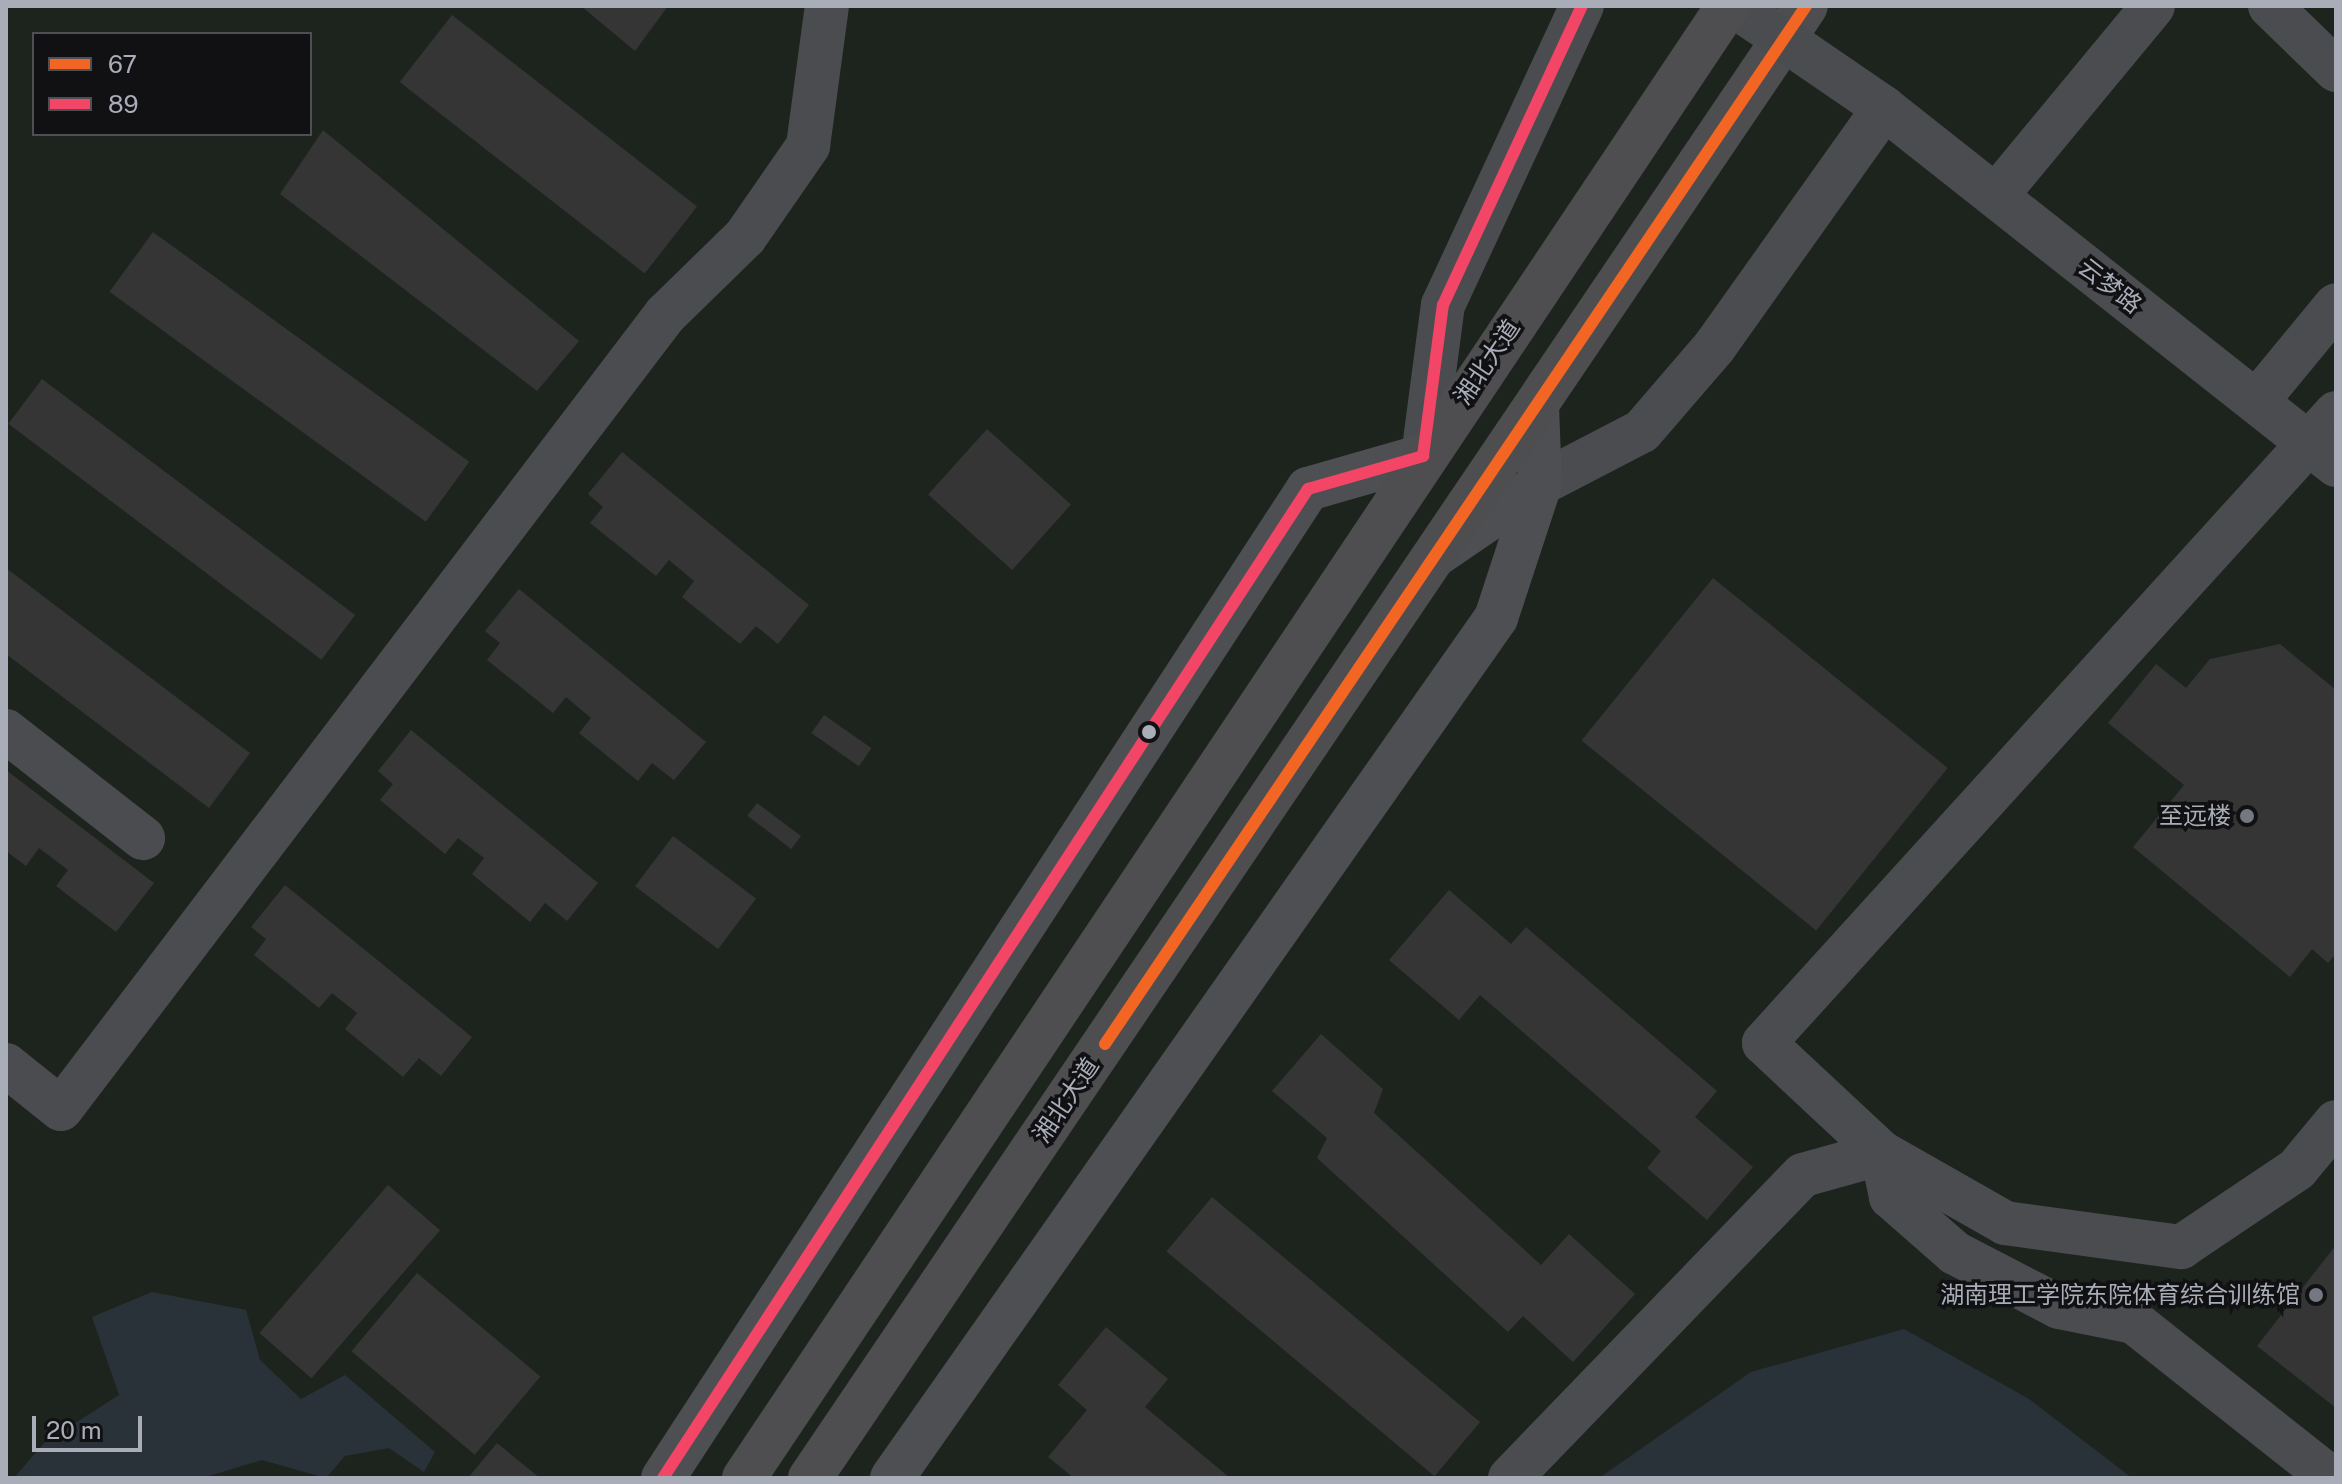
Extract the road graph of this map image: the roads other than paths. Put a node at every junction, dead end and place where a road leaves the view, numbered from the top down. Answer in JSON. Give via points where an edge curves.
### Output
{"nodes":[{"id":1,"x":827,"y":6,"type":"edge"},
{"id":2,"x":1582,"y":6,"type":"edge"},
{"id":3,"x":1731,"y":6,"type":"edge"},
{"id":4,"x":1806,"y":6,"type":"edge"},
{"id":5,"x":2153,"y":6,"type":"edge"},
{"id":6,"x":2270,"y":6,"type":"edge"},
{"id":7,"x":2336,"y":70,"type":"edge"},
{"id":8,"x":1884,"y":108,"type":"junction"},
{"id":9,"x":1996,"y":196,"type":"junction"},
{"id":10,"x":2336,"y":305,"type":"edge"},
{"id":11,"x":2257,"y":401,"type":"junction"},
{"id":12,"x":1537,"y":405,"type":"junction"},
{"id":13,"x":2327,"y":440,"type":"edge"},
{"id":14,"x":1423,"y":456,"type":"junction"},
{"id":15,"x":1540,"y":484,"type":"junction"},
{"id":16,"x":1437,"y":554,"type":"junction"},
{"id":17,"x":6,"y":731,"type":"edge"},
{"id":18,"x":143,"y":838,"type":"dead end"},
{"id":19,"x":6,"y":1065,"type":"edge"},
{"id":20,"x":2336,"y":1122,"type":"edge"},
{"id":21,"x":1882,"y":1153,"type":"junction"},
{"id":22,"x":663,"y":1478,"type":"edge"},
{"id":23,"x":744,"y":1478,"type":"edge"},
{"id":24,"x":810,"y":1478,"type":"edge"},
{"id":25,"x":892,"y":1478,"type":"edge"},
{"id":26,"x":1510,"y":1478,"type":"edge"},
{"id":27,"x":2331,"y":1478,"type":"edge"}],
"edges":[{"from":1,"to":19,"type":"street","via":[[808,146],[745,237],[665,315],[61,1109]]},
{"from":2,"to":14,"type":"street","via":[[1443,305]]},
{"from":3,"to":8,"type":"street","name":"云梦路","bridge":true},
{"from":3,"to":14,"type":"highway","name":"湘北大道"},
{"from":4,"to":12,"type":"highway","name":"湘北大道"},
{"from":5,"to":9,"type":"street"},
{"from":6,"to":7,"type":"street"},
{"from":8,"to":9,"type":"street","name":"云梦路"},
{"from":8,"to":15,"type":"street","via":[[1715,346],[1642,431]]},
{"from":9,"to":11,"type":"street","name":"云梦路"},
{"from":10,"to":11,"type":"street"},
{"from":11,"to":13,"type":"street","name":"云梦路"},
{"from":12,"to":15,"type":"main road"},
{"from":12,"to":16,"type":"highway","name":"湘北大道"},
{"from":13,"to":21,"type":"street","via":[[1764,1043]]},
{"from":14,"to":22,"type":"main road","via":[[1308,489]]},
{"from":14,"to":23,"type":"highway","name":"湘北大道"},
{"from":15,"to":16,"type":"main road"},
{"from":15,"to":25,"type":"main road","via":[[1496,618]]},
{"from":16,"to":24,"type":"highway","name":"湘北大道"},
{"from":17,"to":18,"type":"street"},
{"from":20,"to":21,"type":"street","via":[[2297,1169],[2181,1247],[2005,1223]]},
{"from":21,"to":26,"type":"street","via":[[1803,1175]]},
{"from":21,"to":27,"type":"street","via":[[1891,1197],[1955,1253],[2059,1307],[2134,1322]]}]}
